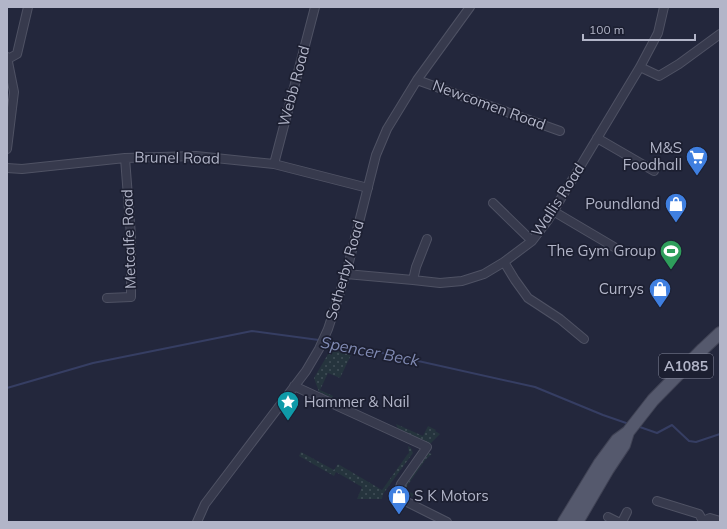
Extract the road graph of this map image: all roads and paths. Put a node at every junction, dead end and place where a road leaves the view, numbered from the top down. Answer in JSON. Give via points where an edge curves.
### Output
{"nodes":[{"id":1,"x":28,"y":7,"type":"edge"},
{"id":2,"x":315,"y":7,"type":"edge"},
{"id":3,"x":470,"y":7,"type":"edge"},
{"id":4,"x":664,"y":7,"type":"edge"},
{"id":5,"x":720,"y":34,"type":"edge"},
{"id":6,"x":7,"y":58,"type":"edge"},
{"id":7,"x":640,"y":67,"type":"junction"},
{"id":8,"x":417,"y":80,"type":"junction"},
{"id":9,"x":10,"y":92,"type":"edge"},
{"id":10,"x":560,"y":131,"type":"dead end"},
{"id":11,"x":597,"y":138,"type":"junction"},
{"id":12,"x":7,"y":149,"type":"edge"},
{"id":13,"x":125,"y":158,"type":"junction"},
{"id":14,"x":274,"y":164,"type":"junction"},
{"id":15,"x":7,"y":168,"type":"edge"},
{"id":16,"x":654,"y":171,"type":"dead end"},
{"id":17,"x":368,"y":188,"type":"junction"},
{"id":18,"x":493,"y":203,"type":"dead end"},
{"id":19,"x":553,"y":211,"type":"junction"},
{"id":20,"x":427,"y":238,"type":"dead end"},
{"id":21,"x":532,"y":241,"type":"junction"},
{"id":22,"x":614,"y":247,"type":"dead end"},
{"id":23,"x":504,"y":262,"type":"junction"},
{"id":24,"x":346,"y":274,"type":"junction"},
{"id":25,"x":413,"y":280,"type":"junction"},
{"id":26,"x":107,"y":298,"type":"dead end"},
{"id":27,"x":720,"y":333,"type":"edge"},
{"id":28,"x":584,"y":339,"type":"dead end"},
{"id":29,"x":294,"y":386,"type":"junction"},
{"id":30,"x":631,"y":427,"type":"junction"},
{"id":31,"x":657,"y":502,"type":"dead end"},
{"id":32,"x":627,"y":512,"type":"dead end"},
{"id":33,"x":608,"y":517,"type":"dead end"},
{"id":34,"x":703,"y":521,"type":"edge"},
{"id":35,"x":720,"y":521,"type":"edge"},
{"id":36,"x":197,"y":522,"type":"edge"},
{"id":37,"x":447,"y":522,"type":"edge"},
{"id":38,"x":564,"y":522,"type":"edge"},
{"id":39,"x":577,"y":522,"type":"edge"},
{"id":40,"x":618,"y":522,"type":"edge"},
{"id":41,"x":622,"y":522,"type":"edge"}],
"edges":[{"from":1,"to":6,"type":"street","via":[[17,54]]},
{"from":2,"to":14,"type":"street","name":"Webb Road"},
{"from":3,"to":8,"type":"street","name":"Sotherby Road"},
{"from":4,"to":7,"type":"street","name":"Wallis Road","via":[[658,33]]},
{"from":5,"to":7,"type":"street","via":[[659,76]]},
{"from":6,"to":9,"type":"street"},
{"from":7,"to":11,"type":"street","name":"Wallis Road"},
{"from":8,"to":10,"type":"street","name":"Newcomen Road"},
{"from":8,"to":17,"type":"street","name":"Sotherby Road","via":[[387,128],[376,155]]},
{"from":9,"to":12,"type":"street"},
{"from":11,"to":16,"type":"street"},
{"from":11,"to":19,"type":"street","name":"Wallis Road"},
{"from":13,"to":14,"type":"street","name":"Brunel Road","via":[[196,156]]},
{"from":13,"to":15,"type":"street","name":"Brunel Road","via":[[22,169]]},
{"from":13,"to":26,"type":"street","name":"Metcalfe Road","via":[[131,236],[131,297]]},
{"from":14,"to":17,"type":"street","name":"Brunel Road"},
{"from":17,"to":24,"type":"street","name":"Sotherby Road"},
{"from":18,"to":21,"type":"street"},
{"from":19,"to":21,"type":"street","name":"Wallis Road"},
{"from":19,"to":22,"type":"street"},
{"from":20,"to":25,"type":"street"},
{"from":21,"to":23,"type":"street","name":"Wallis Road"},
{"from":23,"to":25,"type":"street","name":"Wallis Road","via":[[484,274],[462,281],[440,283]]},
{"from":23,"to":28,"type":"street","via":[[528,298]]},
{"from":24,"to":25,"type":"street","name":"Wallis Road"},
{"from":24,"to":29,"type":"street","name":"Sotherby Road","via":[[326,335],[306,371]]},
{"from":27,"to":30,"type":"main road","number":"A1085","via":[[653,400]]},
{"from":29,"to":36,"type":"street","name":"Sotherby Road","via":[[205,504]]},
{"from":29,"to":37,"type":"street","via":[[427,448],[401,484],[397,497]]},
{"from":30,"to":38,"type":"main road","number":"A1085","via":[[616,440]]},
{"from":30,"to":39,"type":"main road","number":"A1085","via":[[624,445]]},
{"from":31,"to":34,"type":"street","via":[[699,514]]},
{"from":32,"to":41,"type":"street"},
{"from":33,"to":40,"type":"street"},
{"from":34,"to":35,"type":"street","via":[[710,518]]}]}
